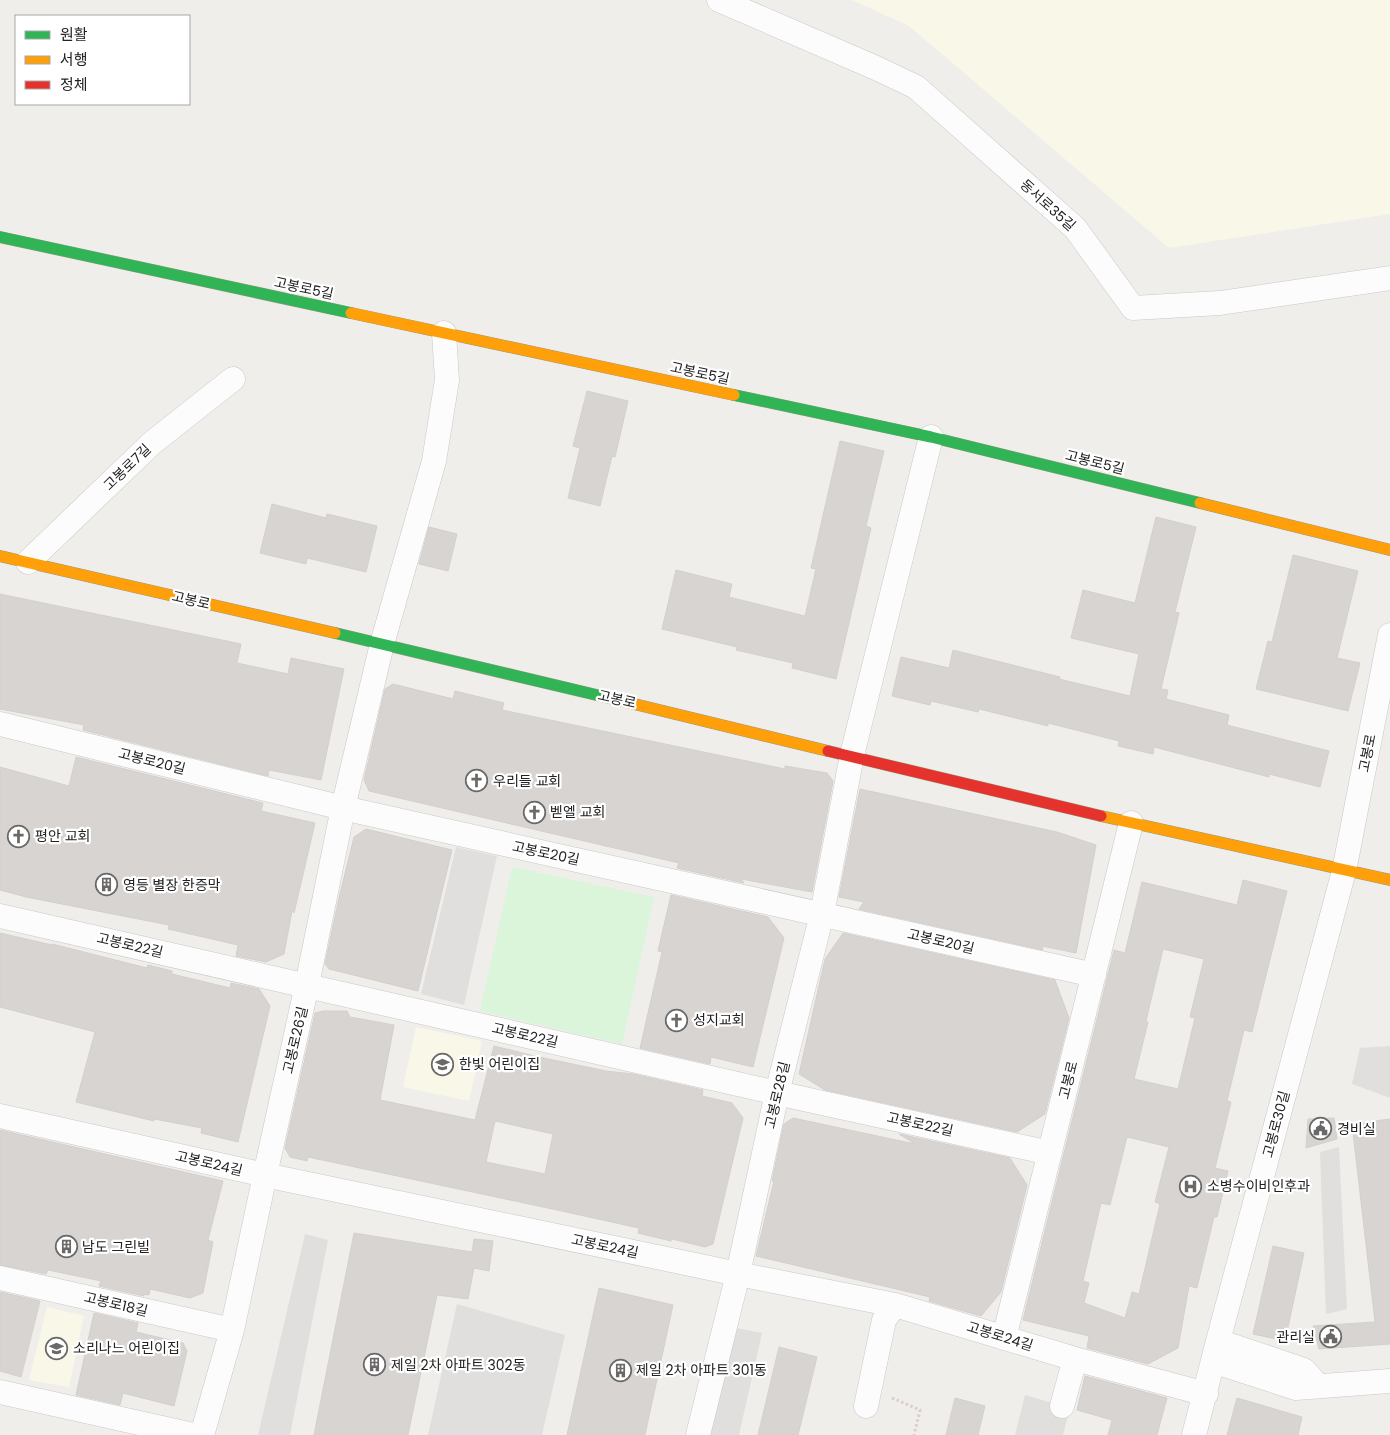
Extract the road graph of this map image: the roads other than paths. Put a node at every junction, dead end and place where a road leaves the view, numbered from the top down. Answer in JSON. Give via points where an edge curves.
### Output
{"nodes":[{"id":1,"x":719,"y":0,"type":"edge"},
{"id":2,"x":0,"y":237,"type":"edge"},
{"id":3,"x":1390,"y":278,"type":"edge"},
{"id":4,"x":444,"y":334,"type":"junction"},
{"id":5,"x":233,"y":379,"type":"dead end"},
{"id":6,"x":931,"y":437,"type":"junction"},
{"id":7,"x":1390,"y":550,"type":"edge"},
{"id":8,"x":0,"y":556,"type":"edge"},
{"id":9,"x":28,"y":562,"type":"junction"},
{"id":10,"x":1390,"y":635,"type":"edge"},
{"id":11,"x":382,"y":644,"type":"junction"},
{"id":12,"x":0,"y":724,"type":"edge"},
{"id":13,"x":852,"y":755,"type":"junction"},
{"id":14,"x":343,"y":808,"type":"junction"},
{"id":15,"x":1131,"y":823,"type":"junction"},
{"id":16,"x":1344,"y":871,"type":"junction"},
{"id":17,"x":1390,"y":880,"type":"edge"},
{"id":18,"x":822,"y":914,"type":"junction"},
{"id":19,"x":0,"y":916,"type":"edge"},
{"id":20,"x":1094,"y":975,"type":"junction"},
{"id":21,"x":307,"y":985,"type":"junction"},
{"id":22,"x":777,"y":1093,"type":"junction"},
{"id":23,"x":0,"y":1116,"type":"edge"},
{"id":24,"x":1050,"y":1153,"type":"junction"},
{"id":25,"x":265,"y":1175,"type":"junction"},
{"id":26,"x":738,"y":1274,"type":"junction"},
{"id":27,"x":0,"y":1278,"type":"edge"},
{"id":28,"x":895,"y":1305,"type":"junction"},
{"id":29,"x":232,"y":1330,"type":"junction"},
{"id":30,"x":1004,"y":1338,"type":"junction"},
{"id":31,"x":1216,"y":1351,"type":"junction"},
{"id":32,"x":1075,"y":1359,"type":"junction"},
{"id":33,"x":1390,"y":1381,"type":"edge"},
{"id":34,"x":0,"y":1392,"type":"edge"},
{"id":35,"x":1206,"y":1394,"type":"junction"},
{"id":36,"x":868,"y":1398,"type":"road end"},
{"id":37,"x":1062,"y":1406,"type":"dead end"},
{"id":38,"x":193,"y":1435,"type":"edge"},
{"id":39,"x":202,"y":1435,"type":"edge"},
{"id":40,"x":698,"y":1435,"type":"edge"},
{"id":41,"x":1194,"y":1435,"type":"edge"}],
"edges":[{"from":1,"to":3,"type":"street","name":"동서로35길","via":[[916,87],[1075,228],[1133,308],[1220,303]]},
{"from":2,"to":4,"type":"street","name":"고봉로5길"},
{"from":4,"to":6,"type":"street","name":"고봉로5길"},
{"from":4,"to":11,"type":"street","via":[[447,380],[434,461]]},
{"from":5,"to":9,"type":"street","name":"고봉로7길","via":[[152,443]]},
{"from":6,"to":7,"type":"street","name":"고봉로5길"},
{"from":6,"to":13,"type":"street"},
{"from":8,"to":9,"type":"street","name":"고봉로"},
{"from":9,"to":11,"type":"street","name":"고봉로"},
{"from":10,"to":16,"type":"street","name":"고봉로"},
{"from":11,"to":13,"type":"street","name":"고봉로"},
{"from":11,"to":14,"type":"street","name":"고봉로26길"},
{"from":12,"to":14,"type":"street","name":"고봉로20길"},
{"from":13,"to":15,"type":"street","name":"고봉로"},
{"from":13,"to":18,"type":"street","name":"고봉로28길"},
{"from":14,"to":18,"type":"street","name":"고봉로20길"},
{"from":14,"to":21,"type":"street","name":"고봉로26길"},
{"from":15,"to":16,"type":"street","name":"고봉로"},
{"from":15,"to":20,"type":"street","name":"고봉로"},
{"from":16,"to":17,"type":"street","name":"고봉로"},
{"from":16,"to":31,"type":"street","name":"고봉로30길"},
{"from":18,"to":20,"type":"street","name":"고봉로20길"},
{"from":18,"to":22,"type":"street","name":"고봉로28길"},
{"from":19,"to":21,"type":"street","name":"고봉로22길"},
{"from":20,"to":24,"type":"street","name":"고봉로"},
{"from":21,"to":22,"type":"street","name":"고봉로22길"},
{"from":21,"to":25,"type":"street","name":"고봉로26길"},
{"from":22,"to":24,"type":"street","name":"고봉로22길"},
{"from":22,"to":26,"type":"street","name":"고봉로28길"},
{"from":23,"to":25,"type":"street","name":"고봉로24길"},
{"from":24,"to":30,"type":"street","name":"고봉로"},
{"from":25,"to":26,"type":"street","name":"고봉로24길"},
{"from":25,"to":29,"type":"street","name":"고봉로26길"},
{"from":26,"to":28,"type":"street","name":"고봉로24길"},
{"from":26,"to":40,"type":"street","name":"고봉로28길"},
{"from":27,"to":29,"type":"street","name":"고봉로18길"},
{"from":28,"to":30,"type":"street","name":"고봉로24길"},
{"from":28,"to":36,"type":"street","via":[[884,1320]]},
{"from":29,"to":39,"type":"street","name":"고봉로26길"},
{"from":30,"to":32,"type":"street","name":"고봉로24길"},
{"from":31,"to":33,"type":"street","via":[[1304,1370],[1318,1386]]},
{"from":31,"to":35,"type":"street","name":"고봉로30길"},
{"from":32,"to":35,"type":"street","name":"고봉로24길"},
{"from":32,"to":37,"type":"street"},
{"from":34,"to":38,"type":"street"},
{"from":35,"to":41,"type":"street","name":"고봉로30길"}]}
